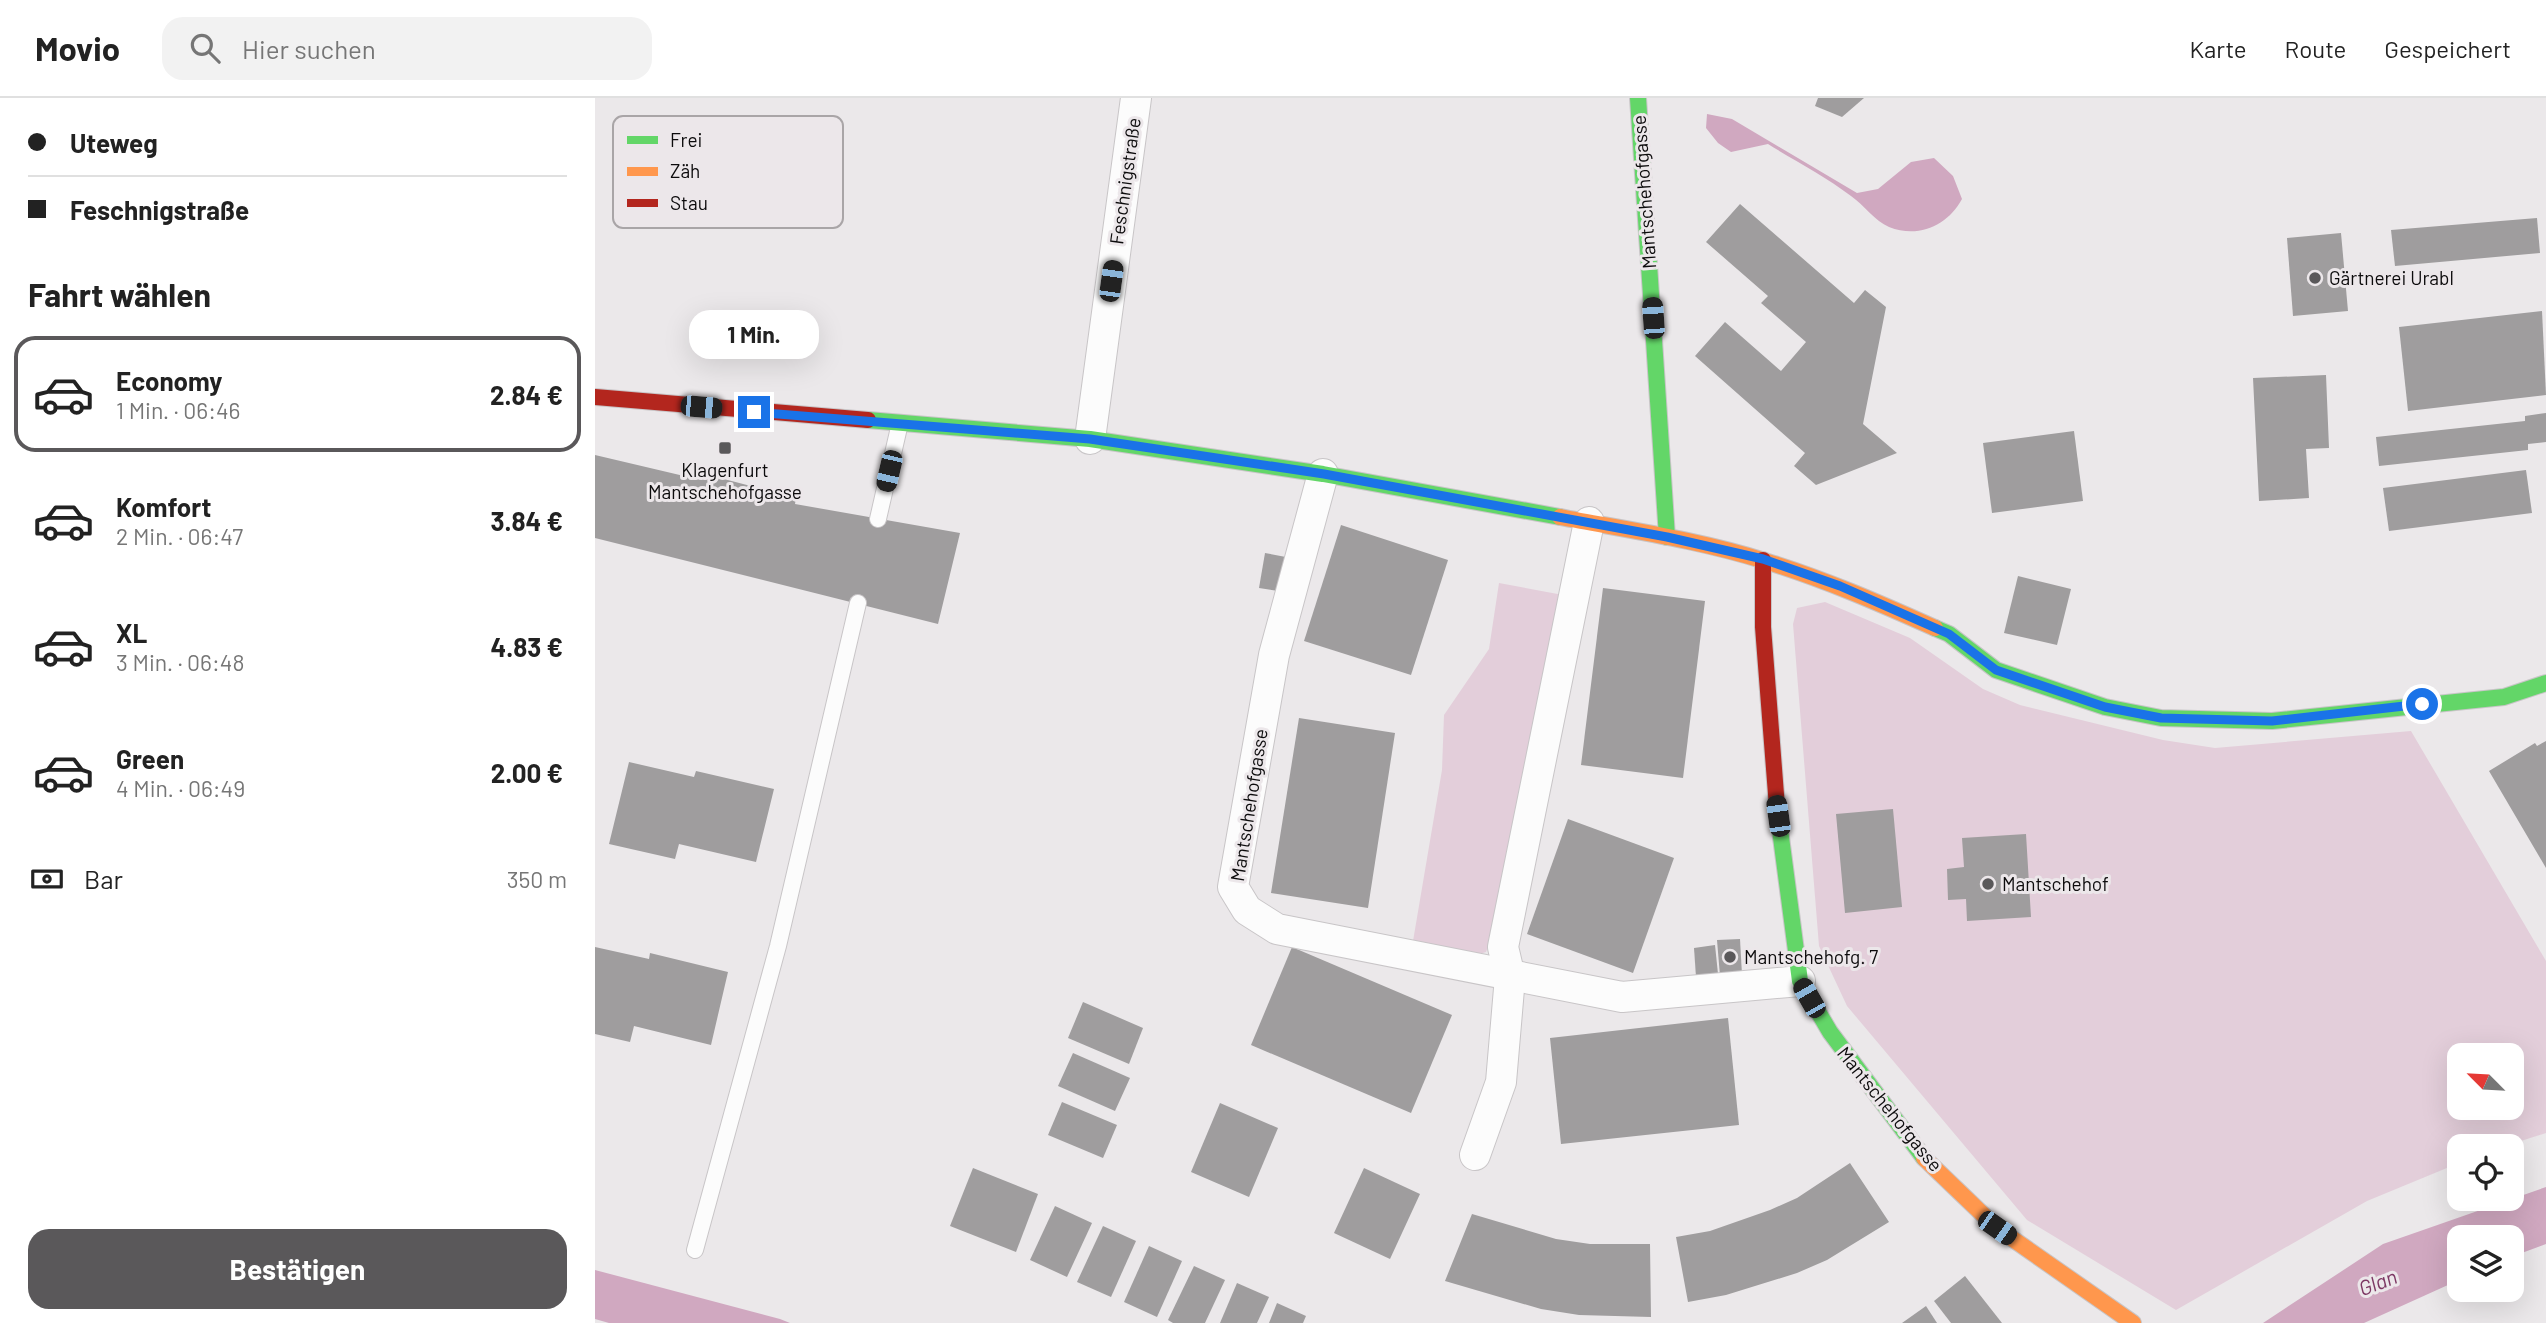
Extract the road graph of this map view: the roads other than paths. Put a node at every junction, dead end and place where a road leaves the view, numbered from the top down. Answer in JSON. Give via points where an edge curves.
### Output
{"nodes":[{"id":1,"x":1136,"y":98,"type":"edge"},
{"id":2,"x":1638,"y":98,"type":"edge"},
{"id":3,"x":595,"y":397,"type":"edge"},
{"id":4,"x":900,"y":423,"type":"junction"},
{"id":5,"x":1090,"y":439,"type":"junction"},
{"id":6,"x":1324,"y":474,"type":"junction"},
{"id":7,"x":879,"y":519,"type":"dead end"},
{"id":8,"x":1589,"y":522,"type":"junction"},
{"id":9,"x":1667,"y":537,"type":"junction"},
{"id":10,"x":1763,"y":559,"type":"junction"},
{"id":11,"x":857,"y":603,"type":"dead end"},
{"id":12,"x":2546,"y":682,"type":"edge"},
{"id":13,"x":1510,"y":977,"type":"junction"},
{"id":14,"x":1800,"y":981,"type":"junction"},
{"id":15,"x":1475,"y":1154,"type":"dead end"},
{"id":16,"x":695,"y":1250,"type":"dead end"},
{"id":17,"x":2133,"y":1323,"type":"edge"}],
"edges":[{"from":1,"to":5,"type":"street","name":"Feschnigstraße"},
{"from":2,"to":9,"type":"street","name":"Mantschehofgasse"},
{"from":3,"to":4,"type":"street"},
{"from":4,"to":5,"type":"street"},
{"from":4,"to":7,"type":"lane"},
{"from":5,"to":6,"type":"street"},
{"from":6,"to":8,"type":"street"},
{"from":6,"to":13,"type":"street","name":"Mantschehofgasse","via":[[1274,655],[1233,887],[1247,910],[1277,929]]},
{"from":8,"to":9,"type":"street"},
{"from":8,"to":13,"type":"street","via":[[1503,947]]},
{"from":9,"to":10,"type":"street"},
{"from":10,"to":12,"type":"street","via":[[1840,586],[1949,634],[1996,670],[2105,707],[2161,718],[2272,721],[2504,697]]},
{"from":10,"to":14,"type":"street","name":"Mantschehofgasse","via":[[1774,788]]},
{"from":11,"to":16,"type":"lane","via":[[778,946]]},
{"from":13,"to":14,"type":"street","name":"Mantschehofgasse","via":[[1622,997]]},
{"from":13,"to":15,"type":"street","via":[[1501,1082]]},
{"from":14,"to":17,"type":"street","name":"Mantschehofgasse","via":[[1870,1089],[1925,1158],[1997,1228]]}]}
